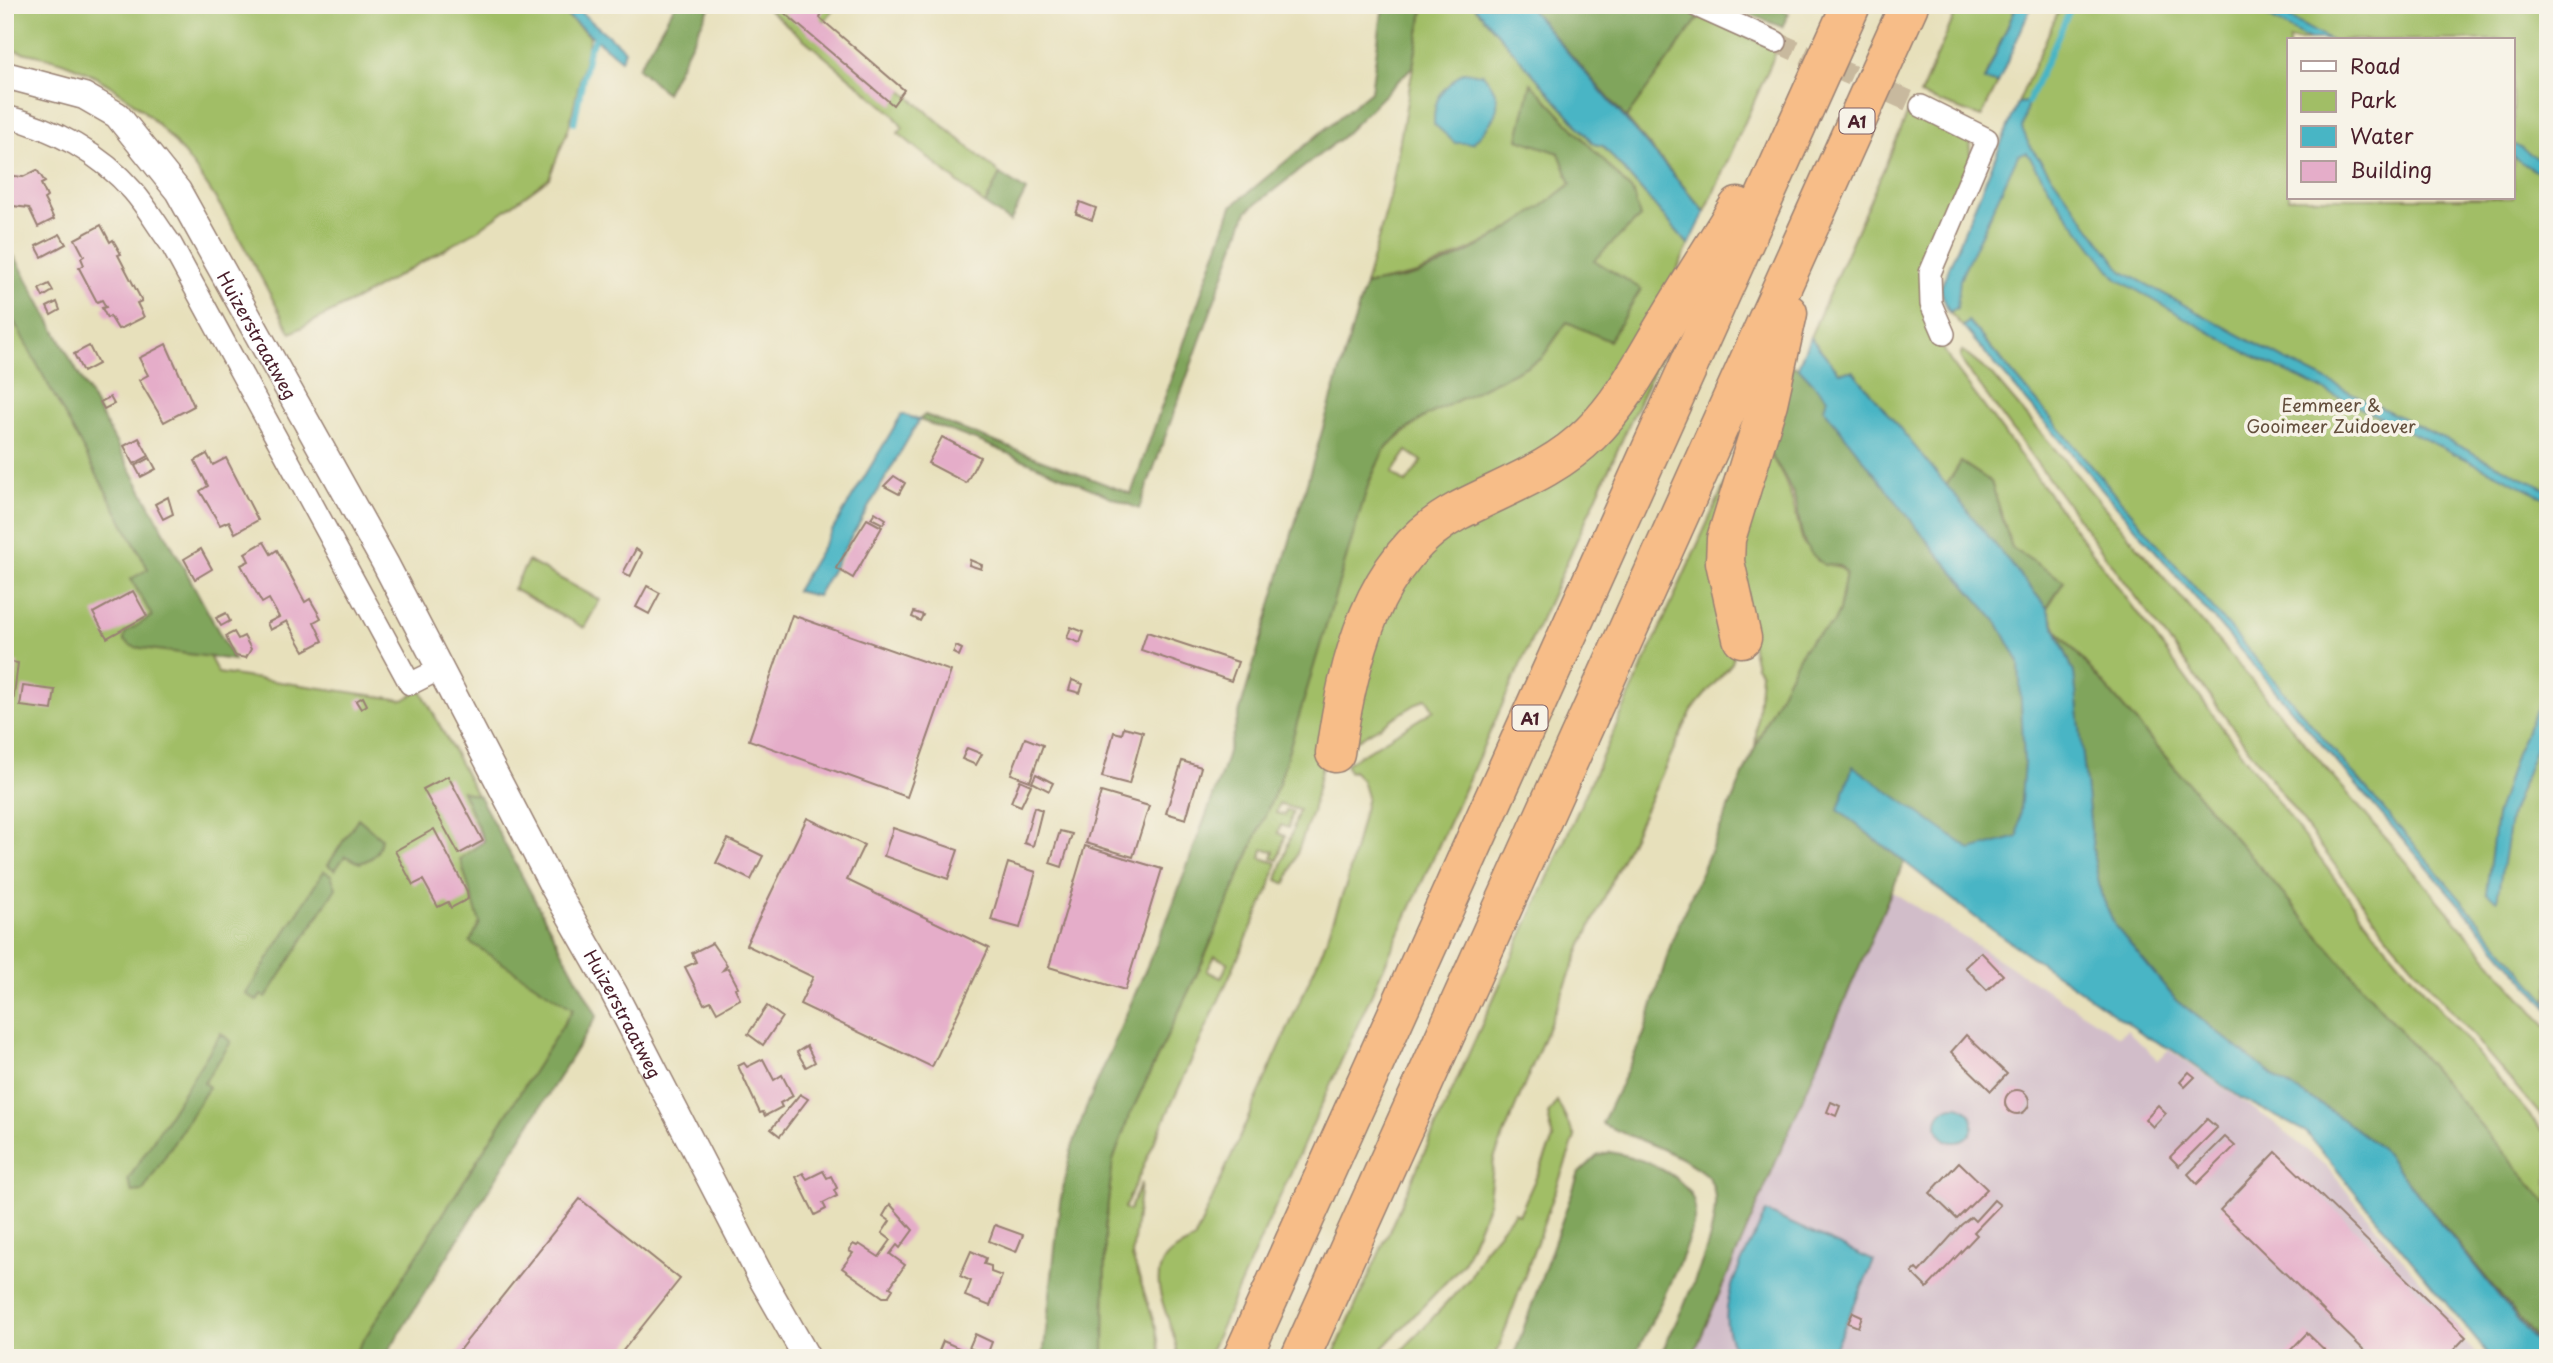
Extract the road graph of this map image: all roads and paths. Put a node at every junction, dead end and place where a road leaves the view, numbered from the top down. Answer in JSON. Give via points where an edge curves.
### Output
{"nodes":[{"id":1,"x":1694,"y":5,"type":"edge"},
{"id":2,"x":1851,"y":5,"type":"edge"},
{"id":3,"x":1909,"y":5,"type":"edge"},
{"id":4,"x":1776,"y":41,"type":"tunnel mouth"},
{"id":5,"x":5,"y":75,"type":"edge"},
{"id":6,"x":1819,"y":78,"type":"junction"},
{"id":7,"x":1921,"y":106,"type":"tunnel mouth"},
{"id":8,"x":5,"y":116,"type":"edge"},
{"id":9,"x":1805,"y":236,"type":"junction"},
{"id":10,"x":1944,"y":334,"type":"dead end"},
{"id":11,"x":1742,"y":638,"type":"dead end"},
{"id":12,"x":440,"y":669,"type":"junction"},
{"id":13,"x":1335,"y":753,"type":"dead end"},
{"id":14,"x":807,"y":1358,"type":"edge"},
{"id":15,"x":1242,"y":1358,"type":"edge"},
{"id":16,"x":1300,"y":1358,"type":"edge"}],
"edges":[{"from":1,"to":4,"type":"street"},
{"from":2,"to":6,"type":"highway","number":"A1"},
{"from":3,"to":9,"type":"highway","number":"A1"},
{"from":5,"to":12,"type":"street","name":"Huizerstraatweg","via":[[84,96],[117,116],[178,191],[386,563]]},
{"from":6,"to":13,"type":"highway","number":"A1","via":[[1629,385],[1602,421],[1551,464],[1445,519],[1395,565],[1377,596],[1359,647]]},
{"from":6,"to":15,"type":"highway","number":"A1"},
{"from":7,"to":10,"type":"street","via":[[1987,139],[1930,273],[1931,304]]},
{"from":8,"to":12,"type":"street","name":"Huizerstraatweg","via":[[31,122],[92,153],[133,191],[171,244],[410,684]]},
{"from":9,"to":11,"type":"highway","number":"A1","via":[[1768,403],[1726,539],[1725,562]]},
{"from":9,"to":16,"type":"highway","number":"A1"},
{"from":12,"to":14,"type":"street","name":"Huizerstraatweg"}]}
